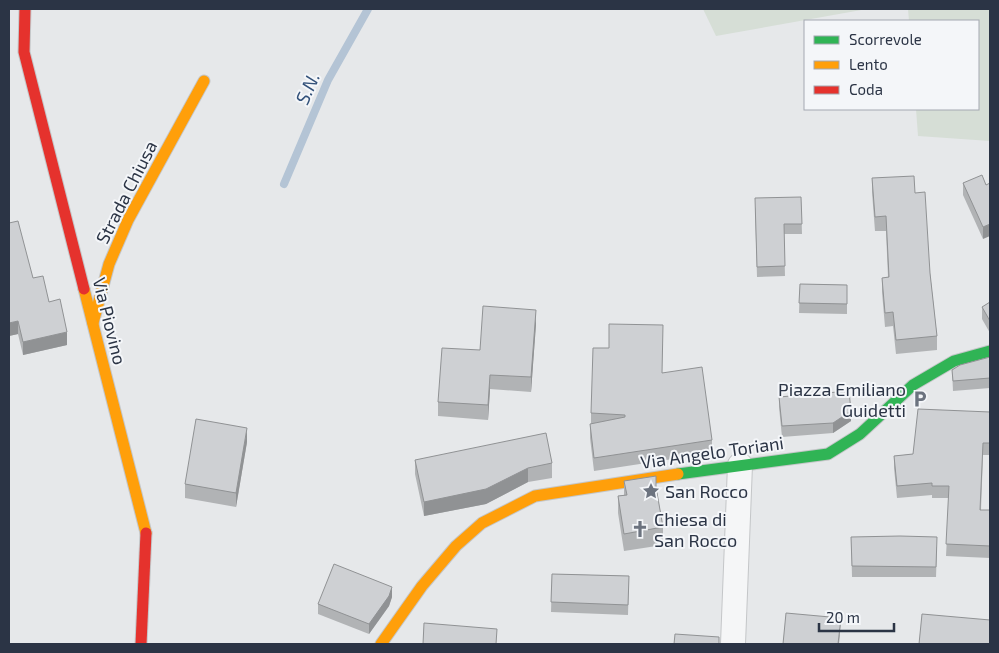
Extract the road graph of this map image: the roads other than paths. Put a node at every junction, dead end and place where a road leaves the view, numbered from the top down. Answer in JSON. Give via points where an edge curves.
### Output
{"nodes":[{"id":1,"x":25,"y":9,"type":"edge"},
{"id":2,"x":204,"y":81,"type":"dead end"},
{"id":3,"x":93,"y":324,"type":"junction"},
{"id":4,"x":990,"y":351,"type":"edge"},
{"id":5,"x":740,"y":465,"type":"junction"},
{"id":6,"x":141,"y":644,"type":"edge"},
{"id":7,"x":381,"y":644,"type":"edge"},
{"id":8,"x":733,"y":644,"type":"edge"}],
"edges":[{"from":1,"to":3,"type":"street","name":"Via Piovino","via":[[24,52]]},
{"from":2,"to":3,"type":"street","name":"Strada Chiusa","via":[[128,220],[109,264]]},
{"from":3,"to":6,"type":"street","name":"Via Piovino","via":[[146,533]]},
{"from":4,"to":5,"type":"street","name":"Via Angelo Toriani","via":[[954,361],[920,380],[860,434],[828,454]]},
{"from":5,"to":7,"type":"street","name":"Via Angelo Toriani","via":[[536,496],[482,523],[456,546],[422,586]]},
{"from":5,"to":8,"type":"street"}]}
